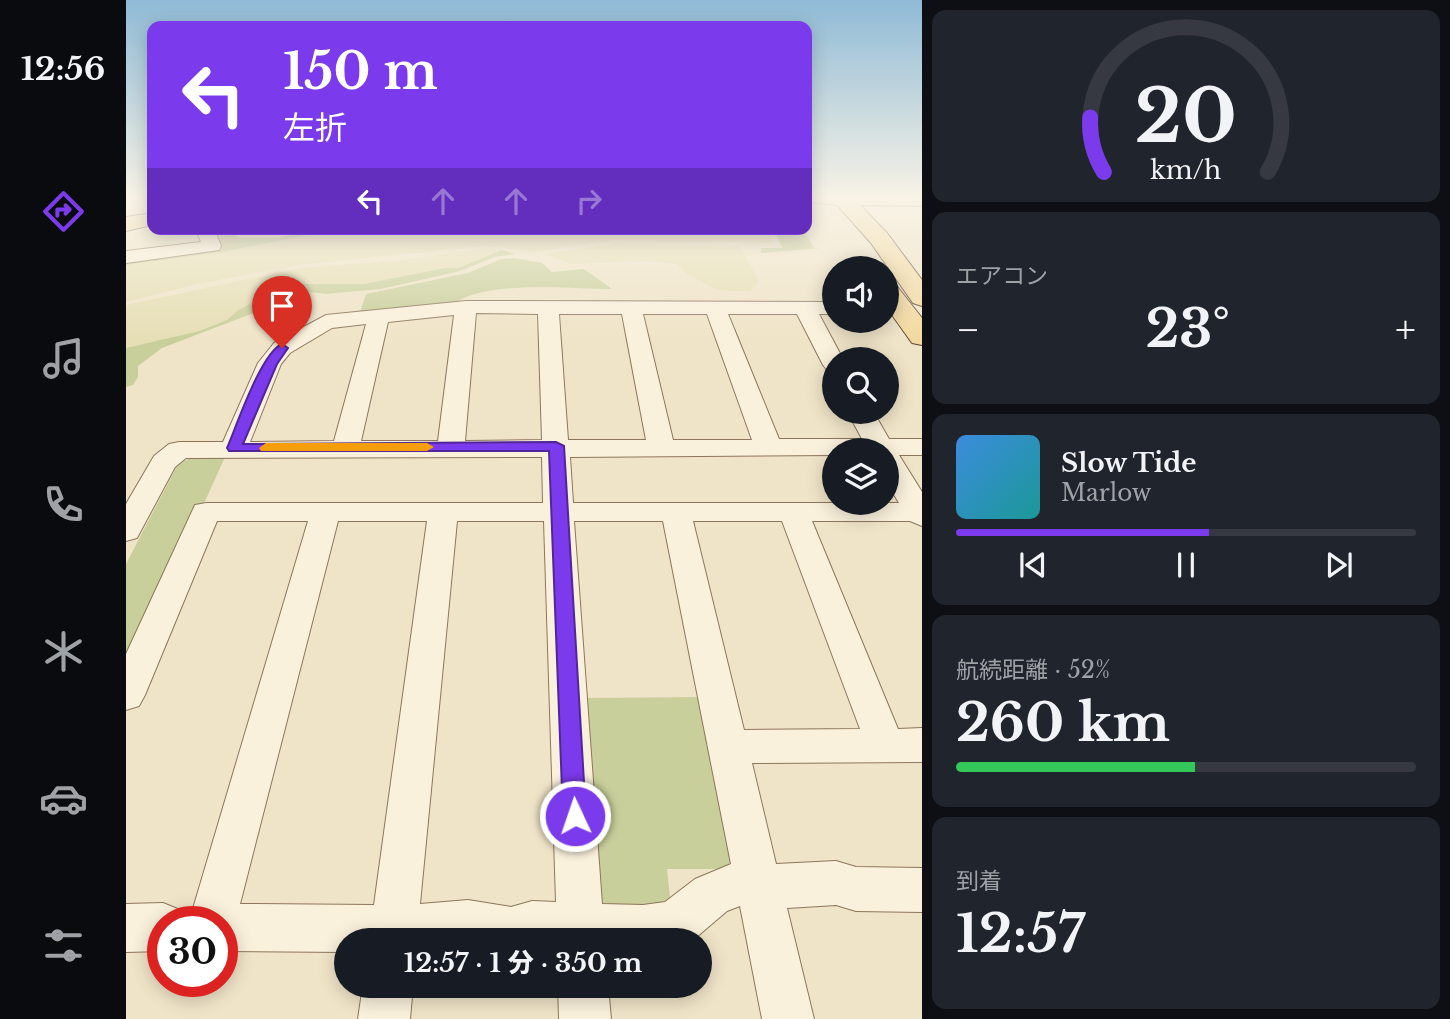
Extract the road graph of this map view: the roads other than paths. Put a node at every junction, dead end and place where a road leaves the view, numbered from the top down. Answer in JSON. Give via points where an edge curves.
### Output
{"nodes":[{"id":1,"x":212,"y":246,"type":"edge"},
{"id":2,"x":126,"y":257,"type":"edge"},
{"id":3,"x":899,"y":301,"type":"edge"},
{"id":4,"x":466,"y":307,"type":"junction"},
{"id":5,"x":548,"y":307,"type":"junction"},
{"id":6,"x":631,"y":307,"type":"junction"},
{"id":7,"x":715,"y":307,"type":"junction"},
{"id":8,"x":804,"y":307,"type":"junction"},
{"id":9,"x":822,"y":307,"type":"edge"},
{"id":10,"x":379,"y":316,"type":"junction"},
{"id":11,"x":922,"y":337,"type":"edge"},
{"id":12,"x":825,"y":347,"type":"edge"},
{"id":13,"x":556,"y":446,"type":"junction"},
{"id":14,"x":768,"y":446,"type":"junction"},
{"id":15,"x":922,"y":446,"type":"edge"},
{"id":16,"x":346,"y":447,"type":"junction"},
{"id":17,"x":451,"y":447,"type":"junction"},
{"id":18,"x":661,"y":447,"type":"junction"},
{"id":19,"x":234,"y":448,"type":"junction"},
{"id":20,"x":822,"y":448,"type":"edge"},
{"id":21,"x":899,"y":449,"type":"edge"},
{"id":22,"x":899,"y":478,"type":"edge"},
{"id":23,"x":325,"y":513,"type":"junction"},
{"id":24,"x":443,"y":513,"type":"junction"},
{"id":25,"x":560,"y":513,"type":"junction"},
{"id":26,"x":676,"y":513,"type":"junction"},
{"id":27,"x":794,"y":513,"type":"junction"},
{"id":28,"x":920,"y":514,"type":"edge"},
{"id":29,"x":126,"y":531,"type":"edge"},
{"id":30,"x":126,"y":695,"type":"edge"},
{"id":31,"x":904,"y":745,"type":"edge"},
{"id":32,"x":728,"y":747,"type":"junction"},
{"id":33,"x":759,"y":887,"type":"junction"},
{"id":34,"x":922,"y":890,"type":"edge"},
{"id":35,"x":216,"y":906,"type":"edge"},
{"id":36,"x":126,"y":928,"type":"edge"},
{"id":37,"x":147,"y":928,"type":"edge"},
{"id":38,"x":238,"y":928,"type":"edge"},
{"id":39,"x":394,"y":928,"type":"edge"},
{"id":40,"x":438,"y":928,"type":"edge"},
{"id":41,"x":493,"y":928,"type":"edge"},
{"id":42,"x":522,"y":928,"type":"edge"},
{"id":43,"x":550,"y":928,"type":"edge"},
{"id":44,"x":581,"y":928,"type":"edge"},
{"id":45,"x":649,"y":928,"type":"edge"},
{"id":46,"x":334,"y":932,"type":"edge"},
{"id":47,"x":386,"y":998,"type":"edge"},
{"id":48,"x":584,"y":998,"type":"edge"},
{"id":49,"x":384,"y":1019,"type":"edge"},
{"id":50,"x":585,"y":1019,"type":"edge"},
{"id":51,"x":788,"y":1019,"type":"edge"}],
"edges":[{"from":1,"to":2,"type":"street"},
{"from":3,"to":11,"type":"main road"},
{"from":4,"to":5,"type":"street"},
{"from":4,"to":10,"type":"street"},
{"from":4,"to":17,"type":"street"},
{"from":5,"to":6,"type":"street"},
{"from":5,"to":13,"type":"street"},
{"from":6,"to":7,"type":"street"},
{"from":6,"to":18,"type":"street"},
{"from":7,"to":8,"type":"street"},
{"from":7,"to":14,"type":"street"},
{"from":8,"to":9,"type":"street"},
{"from":8,"to":12,"type":"street"},
{"from":10,"to":16,"type":"street"},
{"from":10,"to":19,"type":"street","via":[[326,322],[282,348]]},
{"from":13,"to":17,"type":"street"},
{"from":13,"to":18,"type":"street"},
{"from":13,"to":25,"type":"street"},
{"from":14,"to":18,"type":"street"},
{"from":14,"to":20,"type":"street"},
{"from":15,"to":21,"type":"street"},
{"from":16,"to":17,"type":"street"},
{"from":16,"to":19,"type":"street"},
{"from":19,"to":29,"type":"street","via":[[179,450],[164,462]]},
{"from":22,"to":28,"type":"street"},
{"from":23,"to":24,"type":"street"},
{"from":23,"to":30,"type":"street","via":[[206,512]]},
{"from":23,"to":35,"type":"street"},
{"from":24,"to":25,"type":"street"},
{"from":24,"to":39,"type":"street"},
{"from":25,"to":26,"type":"street"},
{"from":25,"to":44,"type":"street"},
{"from":26,"to":27,"type":"street"},
{"from":26,"to":32,"type":"street"},
{"from":27,"to":28,"type":"street"},
{"from":27,"to":31,"type":"street"},
{"from":31,"to":32,"type":"street"},
{"from":32,"to":33,"type":"street"},
{"from":33,"to":34,"type":"street","via":[[836,883],[856,889]]},
{"from":33,"to":45,"type":"street","via":[[737,884],[711,895],[674,924]]},
{"from":33,"to":51,"type":"street"},
{"from":36,"to":37,"type":"street"},
{"from":38,"to":46,"type":"street"},
{"from":40,"to":41,"type":"street","via":[[468,924]]},
{"from":42,"to":43,"type":"street"},
{"from":47,"to":49,"type":"street"},
{"from":48,"to":50,"type":"street"}]}
